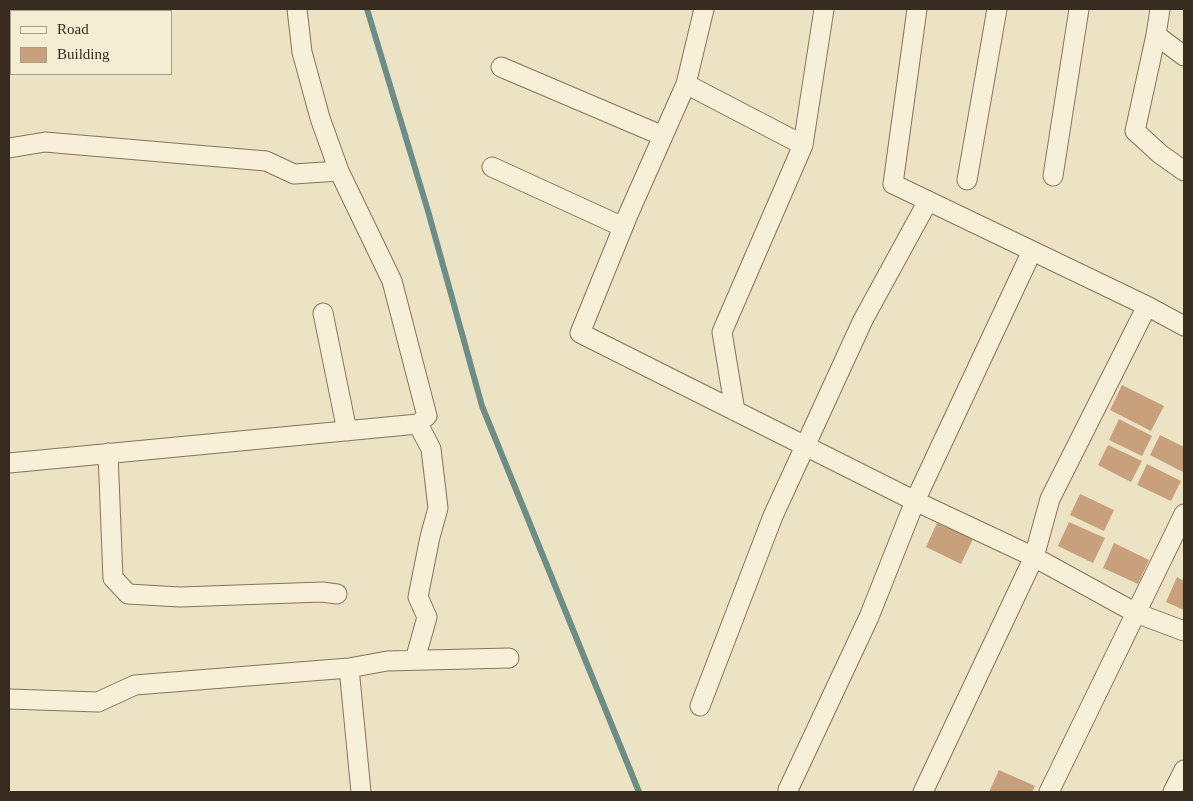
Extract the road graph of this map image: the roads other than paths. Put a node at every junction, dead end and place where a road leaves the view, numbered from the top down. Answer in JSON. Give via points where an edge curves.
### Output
{"nodes":[{"id":1,"x":298,"y":9,"type":"edge"},
{"id":2,"x":704,"y":9,"type":"edge"},
{"id":3,"x":824,"y":9,"type":"edge"},
{"id":4,"x":917,"y":9,"type":"edge"},
{"id":5,"x":997,"y":9,"type":"edge"},
{"id":6,"x":1079,"y":9,"type":"edge"},
{"id":7,"x":1160,"y":9,"type":"edge"},
{"id":8,"x":1156,"y":35,"type":"junction"},
{"id":9,"x":1182,"y":48,"type":"edge"},
{"id":10,"x":500,"y":67,"type":"dead end"},
{"id":11,"x":686,"y":84,"type":"junction"},
{"id":12,"x":663,"y":136,"type":"junction"},
{"id":13,"x":803,"y":145,"type":"junction"},
{"id":14,"x":9,"y":148,"type":"edge"},
{"id":15,"x":492,"y":166,"type":"dead end"},
{"id":16,"x":1184,"y":170,"type":"edge"},
{"id":17,"x":339,"y":171,"type":"junction"},
{"id":18,"x":1053,"y":176,"type":"dead end"},
{"id":19,"x":967,"y":180,"type":"dead end"},
{"id":20,"x":928,"y":201,"type":"junction"},
{"id":21,"x":623,"y":227,"type":"junction"},
{"id":22,"x":1032,"y":251,"type":"junction"},
{"id":23,"x":1147,"y":306,"type":"junction"},
{"id":24,"x":323,"y":313,"type":"dead end"},
{"id":25,"x":1184,"y":326,"type":"edge"},
{"id":26,"x":736,"y":411,"type":"junction"},
{"id":27,"x":418,"y":424,"type":"junction"},
{"id":28,"x":347,"y":431,"type":"junction"},
{"id":29,"x":805,"y":446,"type":"junction"},
{"id":30,"x":108,"y":454,"type":"junction"},
{"id":31,"x":9,"y":463,"type":"edge"},
{"id":32,"x":915,"y":501,"type":"junction"},
{"id":33,"x":1184,"y":514,"type":"edge"},
{"id":34,"x":1034,"y":557,"type":"junction"},
{"id":35,"x":337,"y":594,"type":"dead end"},
{"id":36,"x":1136,"y":612,"type":"junction"},
{"id":37,"x":1184,"y":632,"type":"edge"},
{"id":38,"x":509,"y":658,"type":"dead end"},
{"id":39,"x":415,"y":660,"type":"junction"},
{"id":40,"x":349,"y":668,"type":"junction"},
{"id":41,"x":9,"y":699,"type":"edge"},
{"id":42,"x":700,"y":706,"type":"dead end"},
{"id":43,"x":1184,"y":770,"type":"edge"},
{"id":44,"x":361,"y":792,"type":"edge"},
{"id":45,"x":788,"y":792,"type":"edge"},
{"id":46,"x":924,"y":792,"type":"edge"},
{"id":47,"x":1049,"y":792,"type":"edge"},
{"id":48,"x":1173,"y":792,"type":"edge"}],
"edges":[{"from":1,"to":17,"type":"street","via":[[302,52]]},
{"from":2,"to":11,"type":"street"},
{"from":3,"to":13,"type":"street"},
{"from":4,"to":20,"type":"street","via":[[893,184]]},
{"from":5,"to":19,"type":"street"},
{"from":6,"to":18,"type":"street"},
{"from":7,"to":8,"type":"street"},
{"from":8,"to":9,"type":"street"},
{"from":8,"to":16,"type":"street","via":[[1135,131]]},
{"from":10,"to":12,"type":"street"},
{"from":11,"to":12,"type":"street"},
{"from":11,"to":13,"type":"street"},
{"from":12,"to":21,"type":"street"},
{"from":13,"to":26,"type":"street","via":[[722,332]]},
{"from":14,"to":17,"type":"street","via":[[45,142],[266,161],[294,174]]},
{"from":15,"to":21,"type":"street"},
{"from":17,"to":27,"type":"street","via":[[392,281],[427,416]]},
{"from":20,"to":22,"type":"street"},
{"from":20,"to":29,"type":"street","via":[[863,320]]},
{"from":21,"to":26,"type":"street","via":[[580,333]]},
{"from":22,"to":23,"type":"street"},
{"from":22,"to":32,"type":"street"},
{"from":23,"to":25,"type":"street"},
{"from":23,"to":34,"type":"street","via":[[1050,499]]},
{"from":24,"to":28,"type":"street"},
{"from":26,"to":29,"type":"street"},
{"from":27,"to":28,"type":"street"},
{"from":27,"to":39,"type":"street","via":[[431,449],[438,508],[418,597],[427,617]]},
{"from":28,"to":30,"type":"street"},
{"from":29,"to":32,"type":"street"},
{"from":29,"to":42,"type":"street","via":[[773,516]]},
{"from":30,"to":31,"type":"street"},
{"from":30,"to":35,"type":"street","via":[[113,578],[128,594],[180,597]]},
{"from":32,"to":34,"type":"street"},
{"from":32,"to":45,"type":"street","via":[[868,617]]},
{"from":33,"to":36,"type":"street"},
{"from":34,"to":36,"type":"street"},
{"from":34,"to":46,"type":"street"},
{"from":36,"to":37,"type":"street"},
{"from":36,"to":47,"type":"street"},
{"from":38,"to":39,"type":"street"},
{"from":39,"to":40,"type":"street"},
{"from":40,"to":41,"type":"street","via":[[135,685],[98,702]]},
{"from":40,"to":44,"type":"street"},
{"from":43,"to":48,"type":"street"}]}
